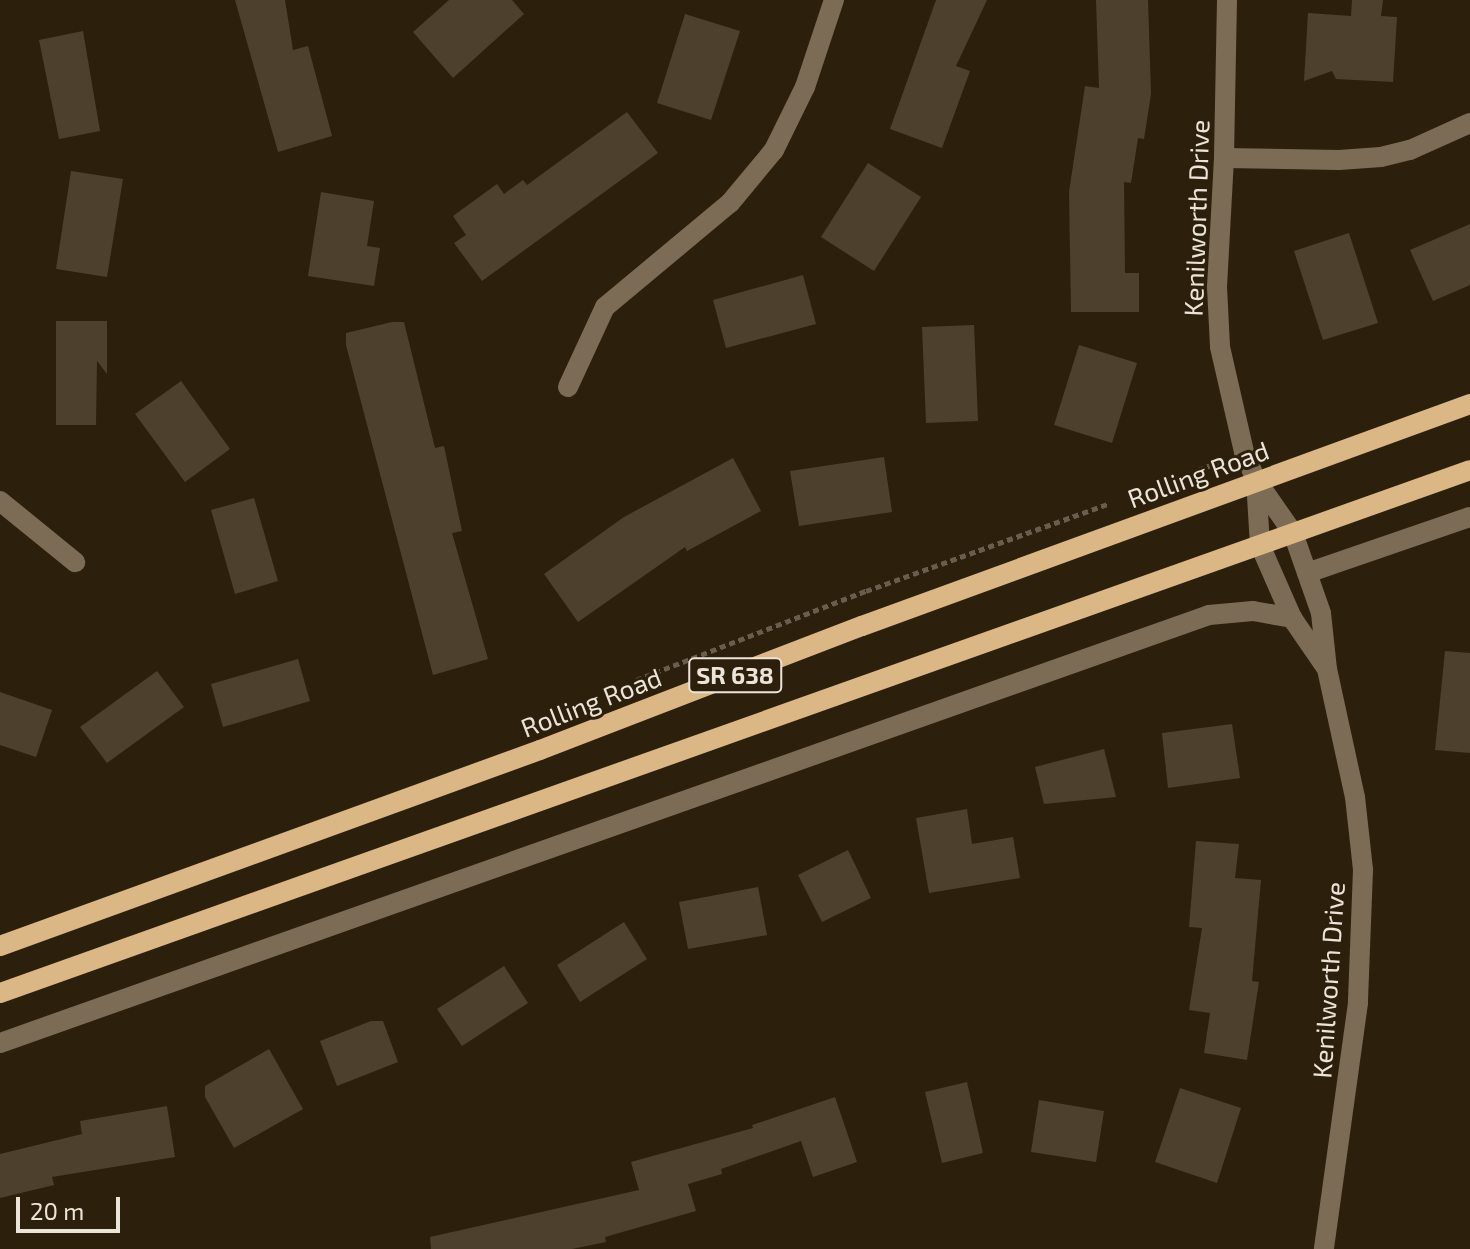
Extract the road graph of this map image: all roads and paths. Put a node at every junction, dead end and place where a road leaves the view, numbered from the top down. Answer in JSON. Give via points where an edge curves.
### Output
{"nodes":[{"id":1,"x":834,"y":0,"type":"edge"},
{"id":2,"x":1227,"y":0,"type":"edge"},
{"id":3,"x":1470,"y":123,"type":"edge"},
{"id":4,"x":1224,"y":158,"type":"junction"},
{"id":5,"x":568,"y":387,"type":"dead end"},
{"id":6,"x":1470,"y":404,"type":"edge"},
{"id":7,"x":1470,"y":470,"type":"edge"},
{"id":8,"x":1256,"y":480,"type":"junction"},
{"id":9,"x":0,"y":501,"type":"edge"},
{"id":10,"x":1470,"y":517,"type":"edge"},
{"id":11,"x":1293,"y":533,"type":"junction"},
{"id":12,"x":1260,"y":545,"type":"junction"},
{"id":13,"x":75,"y":562,"type":"dead end"},
{"id":14,"x":1307,"y":573,"type":"junction"},
{"id":15,"x":1292,"y":618,"type":"junction"},
{"id":16,"x":1327,"y":669,"type":"junction"},
{"id":17,"x":0,"y":946,"type":"edge"},
{"id":18,"x":0,"y":993,"type":"edge"},
{"id":19,"x":0,"y":1043,"type":"edge"},
{"id":20,"x":1324,"y":1249,"type":"edge"}],
"edges":[{"from":1,"to":5,"type":"street","via":[[805,87],[774,150],[730,203],[605,307]]},
{"from":2,"to":4,"type":"street","name":"Kenilworth Drive"},
{"from":3,"to":4,"type":"street","via":[[1381,157]]},
{"from":4,"to":8,"type":"street","name":"Kenilworth Drive","via":[[1217,287],[1220,347]]},
{"from":6,"to":8,"type":"main road","name":"Rolling Road","number":"SR 638"},
{"from":7,"to":11,"type":"main road","number":"SR 638"},
{"from":8,"to":11,"type":"street","name":"Kenilworth Drive"},
{"from":8,"to":12,"type":"street","name":"Kenilworth Drive"},
{"from":8,"to":17,"type":"main road","name":"Rolling Road","number":"SR 638","via":[[511,761]]},
{"from":9,"to":13,"type":"street"},
{"from":10,"to":14,"type":"street"},
{"from":11,"to":12,"type":"main road","number":"SR 638"},
{"from":11,"to":14,"type":"street","name":"Kenilworth Drive"},
{"from":12,"to":15,"type":"street","name":"Kenilworth Drive"},
{"from":12,"to":18,"type":"main road","number":"SR 638"},
{"from":14,"to":16,"type":"street","name":"Kenilworth Drive","via":[[1321,613]]},
{"from":15,"to":16,"type":"street","name":"Kenilworth Drive"},
{"from":15,"to":19,"type":"street","via":[[1253,611],[1209,615]]},
{"from":16,"to":20,"type":"street","name":"Kenilworth Drive","via":[[1355,797],[1363,931]]}]}
